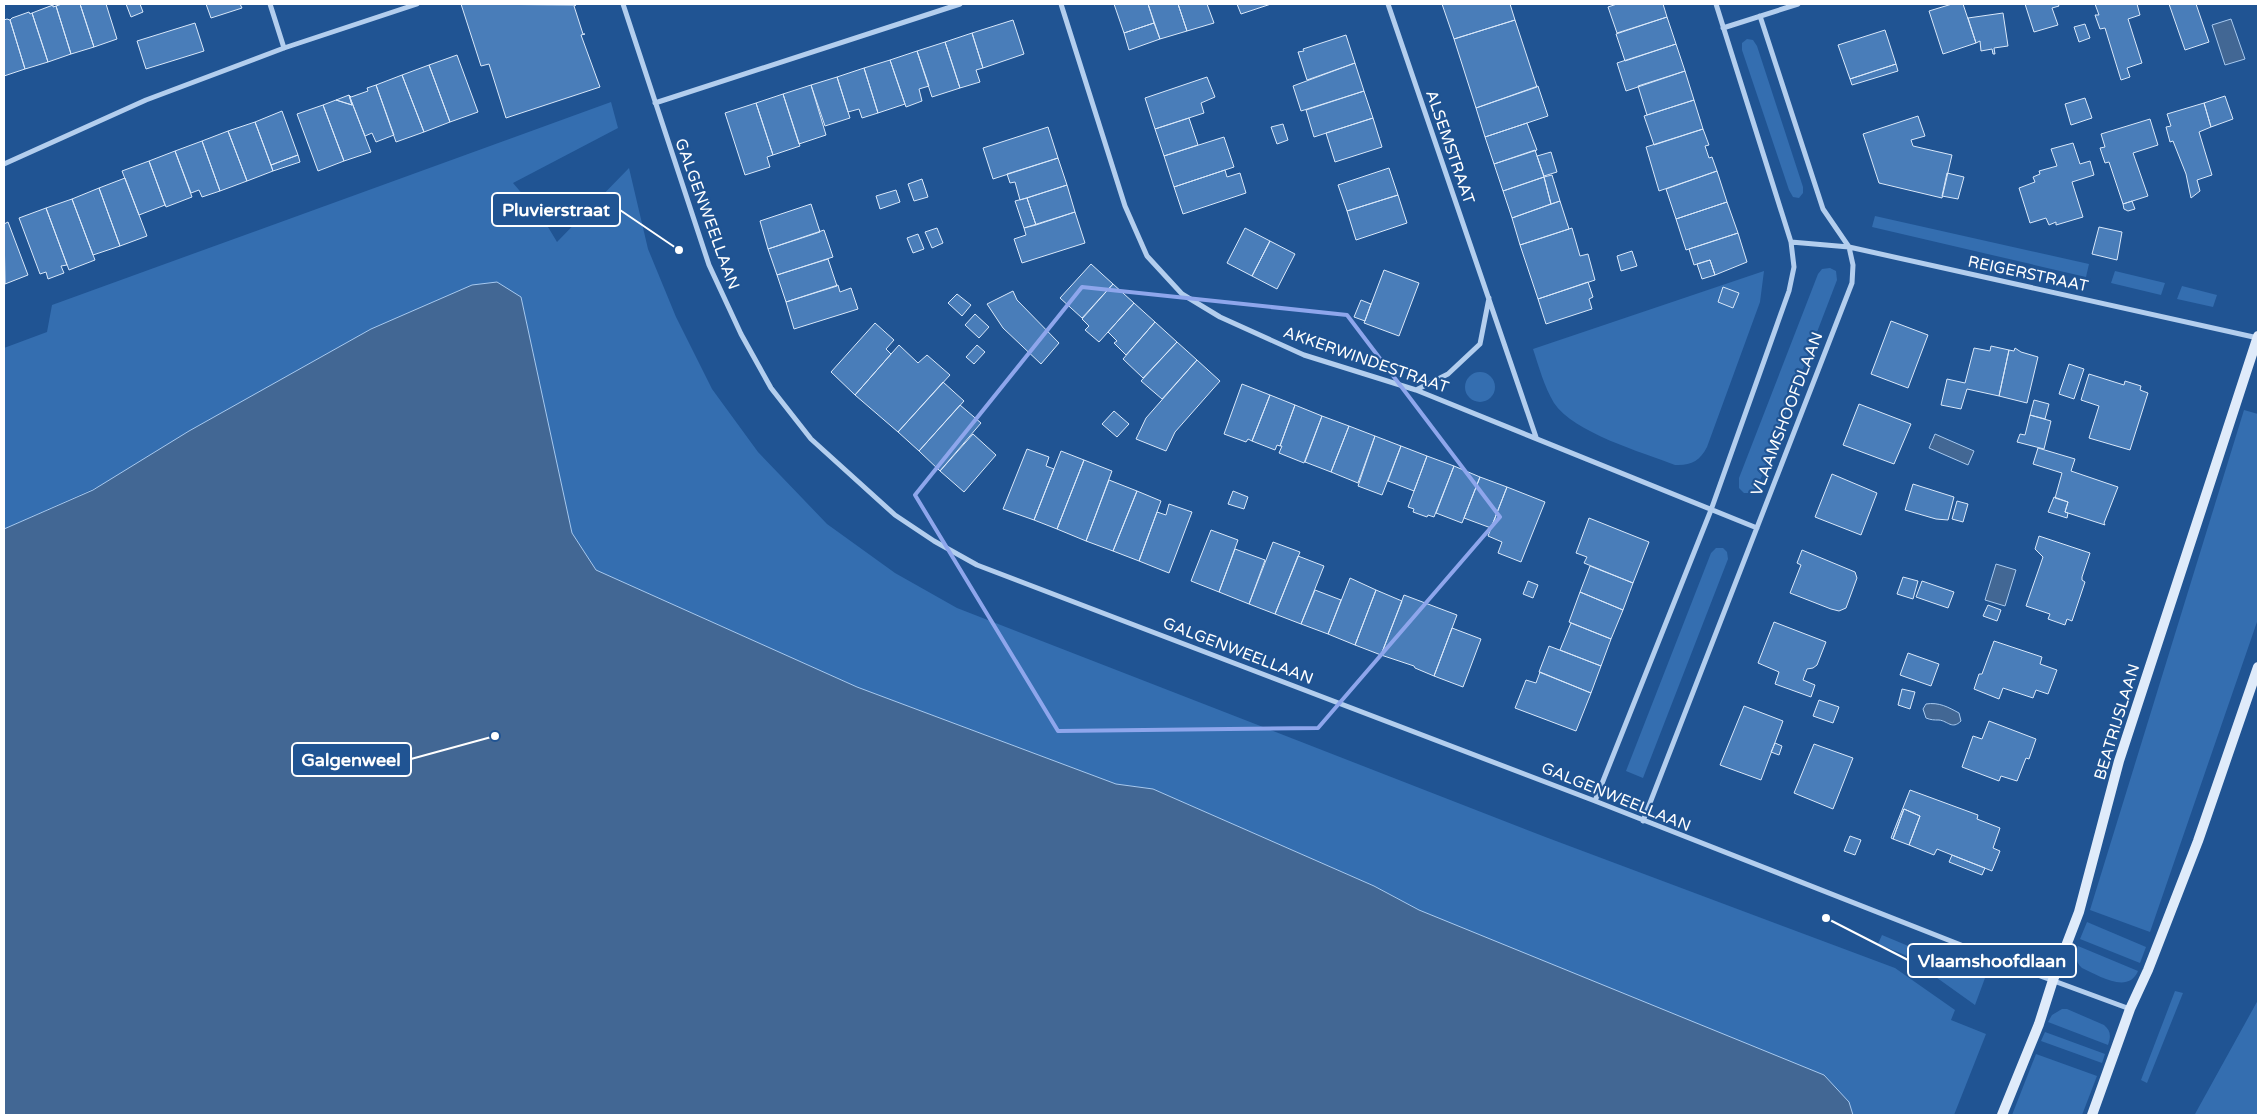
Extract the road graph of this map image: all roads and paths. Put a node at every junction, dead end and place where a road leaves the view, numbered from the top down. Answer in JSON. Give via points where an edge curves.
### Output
{"nodes":[{"id":1,"x":270,"y":4,"type":"edge"},
{"id":2,"x":417,"y":4,"type":"edge"},
{"id":3,"x":623,"y":4,"type":"edge"},
{"id":4,"x":960,"y":4,"type":"edge"},
{"id":5,"x":1061,"y":4,"type":"edge"},
{"id":6,"x":1388,"y":4,"type":"edge"},
{"id":7,"x":1716,"y":4,"type":"edge"},
{"id":8,"x":1798,"y":4,"type":"edge"},
{"id":9,"x":1760,"y":16,"type":"junction"},
{"id":10,"x":1723,"y":28,"type":"junction"},
{"id":11,"x":284,"y":48,"type":"junction"},
{"id":12,"x":655,"y":103,"type":"junction"},
{"id":13,"x":4,"y":164,"type":"edge"},
{"id":14,"x":1791,"y":242,"type":"junction"},
{"id":15,"x":1849,"y":247,"type":"junction"},
{"id":16,"x":1489,"y":298,"type":"junction"},
{"id":17,"x":2258,"y":337,"type":"edge"},
{"id":18,"x":1416,"y":390,"type":"junction"},
{"id":19,"x":1536,"y":437,"type":"junction"},
{"id":20,"x":1711,"y":510,"type":"junction"},
{"id":21,"x":1757,"y":528,"type":"junction"},
{"id":22,"x":2258,"y":667,"type":"edge"},
{"id":23,"x":1595,"y":801,"type":"junction"},
{"id":24,"x":1643,"y":821,"type":"junction"},
{"id":25,"x":2053,"y":980,"type":"junction"},
{"id":26,"x":2130,"y":1009,"type":"junction"},
{"id":27,"x":2002,"y":1115,"type":"edge"},
{"id":28,"x":2092,"y":1115,"type":"edge"}],
"edges":[{"from":1,"to":11,"type":"street"},
{"from":2,"to":11,"type":"street"},
{"from":3,"to":12,"type":"street","name":"GALGENWEELLAAN"},
{"from":4,"to":12,"type":"street"},
{"from":5,"to":18,"type":"street","name":"AKKERWINDESTRAAT","via":[[1125,206],[1147,256],[1182,294],[1220,317],[1304,355]]},
{"from":6,"to":16,"type":"street","name":"ALSEMSTRAAT"},
{"from":7,"to":10,"type":"street"},
{"from":8,"to":9,"type":"street"},
{"from":9,"to":10,"type":"street"},
{"from":9,"to":15,"type":"street","name":"VLAAMSHOOFDLAAN","via":[[1823,209]]},
{"from":10,"to":14,"type":"street"},
{"from":11,"to":13,"type":"street","via":[[146,100]]},
{"from":12,"to":23,"type":"street","name":"GALGENWEELLAAN","via":[[709,265],[771,388],[811,439],[894,515],[977,565]]},
{"from":14,"to":15,"type":"street","name":"REIGERSTRAAT"},
{"from":14,"to":20,"type":"street","via":[[1794,267],[1790,291]]},
{"from":15,"to":17,"type":"street","name":"REIGERSTRAAT"},
{"from":15,"to":21,"type":"street","name":"VLAAMSHOOFDLAAN","via":[[1852,283]]},
{"from":16,"to":18,"type":"street","via":[[1480,344],[1448,374]]},
{"from":16,"to":19,"type":"street","name":"ALSEMSTRAAT"},
{"from":17,"to":25,"type":"street","name":"BEATRIJSLAAN","via":[[2119,761],[2079,912]]},
{"from":18,"to":19,"type":"street","name":"AKKERWINDESTRAAT"},
{"from":19,"to":20,"type":"street","name":"AKKERWINDESTRAAT"},
{"from":20,"to":21,"type":"street","name":"AKKERWINDESTRAAT"},
{"from":20,"to":23,"type":"street"},
{"from":21,"to":24,"type":"street","name":"VLAAMSHOOFDLAAN"},
{"from":22,"to":26,"type":"street","via":[[2198,841]]},
{"from":23,"to":24,"type":"street","name":"GALGENWEELLAAN"},
{"from":24,"to":25,"type":"street","name":"GALGENWEELLAAN"},
{"from":25,"to":26,"type":"street","name":"GALGENWEELLAAN"},
{"from":25,"to":27,"type":"street","name":"BEATRIJSLAAN"},
{"from":26,"to":28,"type":"street"}]}
